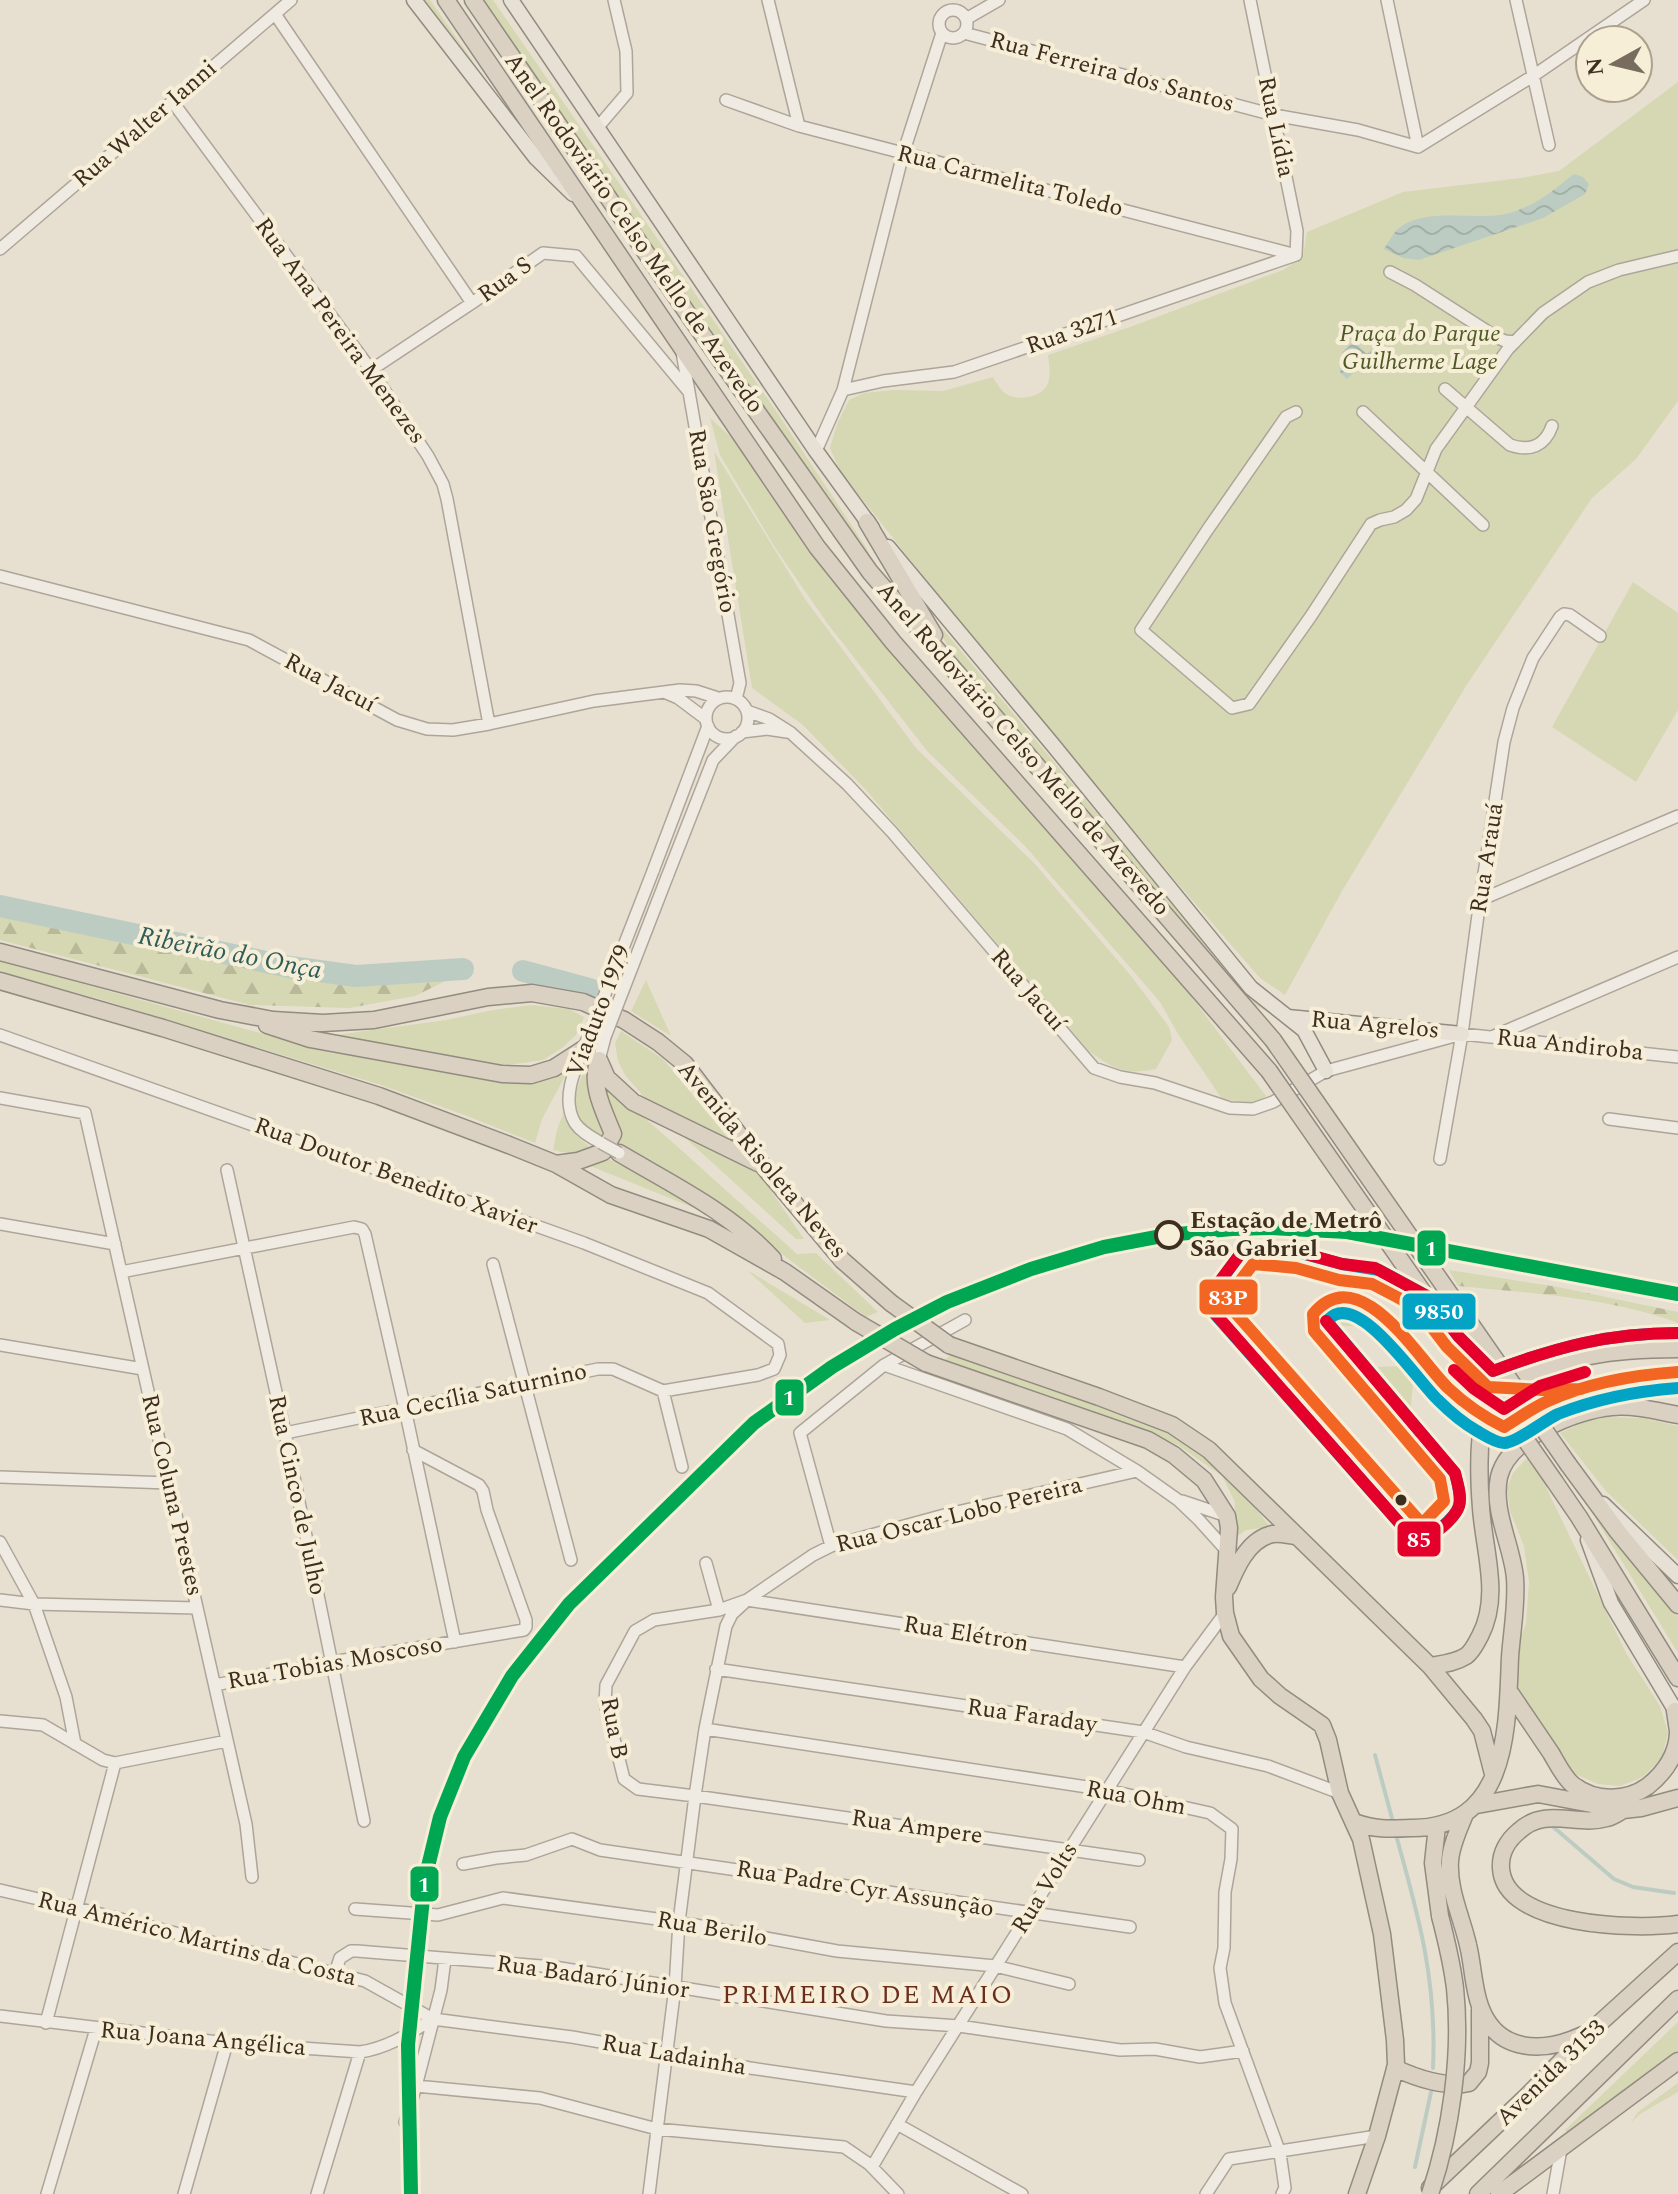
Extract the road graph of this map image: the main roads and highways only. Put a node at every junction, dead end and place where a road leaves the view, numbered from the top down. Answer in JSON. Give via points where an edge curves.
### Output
{"nodes":[{"id":1,"x":414,"y":0,"type":"edge"},
{"id":2,"x":446,"y":0,"type":"edge"},
{"id":3,"x":473,"y":0,"type":"edge"},
{"id":4,"x":511,"y":0,"type":"edge"},
{"id":5,"x":590,"y":211,"type":"junction"},
{"id":6,"x":867,"y":522,"type":"junction"},
{"id":7,"x":958,"y":674,"type":"junction"},
{"id":8,"x":0,"y":952,"type":"edge"},
{"id":9,"x":0,"y":981,"type":"edge"},
{"id":10,"x":220,"y":1010,"type":"junction"},
{"id":11,"x":1287,"y":1017,"type":"junction"},
{"id":12,"x":1462,"y":1034,"type":"road end"},
{"id":13,"x":585,"y":1048,"type":"road end"},
{"id":14,"x":1326,"y":1071,"type":"road end"},
{"id":15,"x":619,"y":1153,"type":"road end"},
{"id":16,"x":556,"y":1164,"type":"junction"},
{"id":17,"x":763,"y":1166,"type":"junction"},
{"id":18,"x":785,"y":1272,"type":"junction"},
{"id":19,"x":1678,"y":1349,"type":"edge"},
{"id":20,"x":1678,"y":1415,"type":"edge"},
{"id":21,"x":1586,"y":1488,"type":"junction"},
{"id":22,"x":1579,"y":1517,"type":"junction"},
{"id":23,"x":1295,"y":1536,"type":"junction"},
{"id":24,"x":1678,"y":1576,"type":"edge"},
{"id":25,"x":1224,"y":1605,"type":"junction"},
{"id":26,"x":1678,"y":1605,"type":"edge"},
{"id":27,"x":1430,"y":1666,"type":"junction"},
{"id":28,"x":1678,"y":1678,"type":"edge"},
{"id":29,"x":1509,"y":1691,"type":"junction"},
{"id":30,"x":1677,"y":1713,"type":"edge"},
{"id":31,"x":1678,"y":1732,"type":"edge"},
{"id":32,"x":1493,"y":1776,"type":"junction"},
{"id":33,"x":1678,"y":1798,"type":"edge"},
{"id":34,"x":1471,"y":1809,"type":"junction"},
{"id":35,"x":1623,"y":1810,"type":"junction"},
{"id":36,"x":1354,"y":1822,"type":"junction"},
{"id":37,"x":1437,"y":1826,"type":"junction"},
{"id":38,"x":1678,"y":1924,"type":"edge"},
{"id":39,"x":1678,"y":1952,"type":"edge"},
{"id":40,"x":1678,"y":1999,"type":"edge"},
{"id":41,"x":1480,"y":2006,"type":"junction"},
{"id":42,"x":1591,"y":2031,"type":"junction"},
{"id":43,"x":1678,"y":2061,"type":"edge"},
{"id":44,"x":1395,"y":2068,"type":"junction"},
{"id":45,"x":1357,"y":2194,"type":"edge"},
{"id":46,"x":1423,"y":2194,"type":"edge"},
{"id":47,"x":1430,"y":2194,"type":"edge"},
{"id":48,"x":1478,"y":2194,"type":"edge"},
{"id":49,"x":1499,"y":2194,"type":"edge"}],
"edges":[{"from":1,"to":5,"type":"main road","name":"Anel Rodoviário Celso Mello de Azevedo","via":[[536,158]]},
{"from":2,"to":5,"type":"highway","name":"Anel Rodoviário Celso Mello de Azevedo"},
{"from":3,"to":7,"type":"highway","name":"Anel Rodoviário Celso Mello de Azevedo","via":[[844,537]]},
{"from":4,"to":6,"type":"main road","name":"Anel Rodoviário Celso Mello de Azevedo"},
{"from":5,"to":22,"type":"highway","name":"Anel Rodoviário Celso Mello de Azevedo","bridge":true,"via":[[817,547],[893,642],[1269,1071]]},
{"from":6,"to":7,"type":"highway"},
{"from":6,"to":11,"type":"main road","name":"Anel Rodoviário Celso Mello de Azevedo","via":[[1251,988]]},
{"from":7,"to":21,"type":"highway","name":"Anel Rodoviário Celso Mello de Azevedo","bridge":true,"via":[[1273,1040]]},
{"from":8,"to":10,"type":"highway","name":"Avenida Risoleta Neves"},
{"from":9,"to":16,"type":"highway","name":"Avenida Risoleta Neves","via":[[379,1096]]},
{"from":10,"to":13,"type":"highway","via":[[310,1039],[502,1074],[543,1072]]},
{"from":10,"to":17,"type":"highway","name":"Avenida Risoleta Neves","via":[[323,1023],[374,1020],[532,993],[583,1002],[624,1020],[685,1064]]},
{"from":11,"to":12,"type":"main road","name":"Rua Agrelos"},
{"from":11,"to":14,"type":"main road","name":"Anel Rodoviário Celso Mello de Azevedo","via":[[1304,1030]]},
{"from":15,"to":18,"type":"highway","via":[[712,1207]]},
{"from":16,"to":17,"type":"highway","via":[[603,1152],[613,1134],[595,1086],[599,1060],[607,1078],[633,1102]]},
{"from":16,"to":18,"type":"highway","name":"Avenida Risoleta Neves","via":[[611,1195],[709,1229]]},
{"from":17,"to":23,"type":"highway","name":"Avenida Risoleta Neves","bridge":true,"via":[[842,1260],[949,1345],[1172,1425],[1209,1450]]},
{"from":18,"to":25,"type":"highway","name":"Avenida Risoleta Neves","bridge":true,"via":[[922,1370],[1148,1440],[1174,1455],[1204,1480],[1227,1516]]},
{"from":19,"to":27,"type":"highway","via":[[1591,1356],[1495,1387],[1483,1416],[1480,1483],[1491,1593],[1483,1629],[1465,1656]]},
{"from":20,"to":29,"type":"highway","via":[[1615,1407],[1584,1412],[1533,1435],[1507,1460],[1499,1491],[1515,1577]]},
{"from":21,"to":24,"type":"main road","name":"Anel Rodoviário Celso Mello de Azevedo"},
{"from":21,"to":26,"type":"highway","name":"Anel Rodoviário Celso Mello de Azevedo"},
{"from":22,"to":28,"type":"highway","name":"Anel Rodoviário Celso Mello de Azevedo"},
{"from":22,"to":30,"type":"main road","name":"Anel Rodoviário Celso Mello de Azevedo","via":[[1611,1603]]},
{"from":23,"to":25,"type":"highway","via":[[1271,1534],[1246,1552]]},
{"from":23,"to":27,"type":"highway","name":"Avenida Risoleta Neves"},
{"from":25,"to":36,"type":"highway","via":[[1231,1636],[1261,1679],[1322,1725],[1340,1793]]},
{"from":27,"to":32,"type":"highway","name":"Avenida Risoleta Neves","via":[[1482,1731]]},
{"from":29,"to":31,"type":"highway","via":[[1568,1779],[1600,1797],[1625,1796],[1650,1784],[1676,1749]]},
{"from":29,"to":32,"type":"highway"},
{"from":30,"to":31,"type":"highway"},
{"from":32,"to":34,"type":"highway"},
{"from":33,"to":35,"type":"highway"},
{"from":34,"to":35,"type":"highway","via":[[1538,1794]]},
{"from":34,"to":37,"type":"highway"},
{"from":34,"to":41,"type":"highway","via":[[1450,1860],[1452,1890]]},
{"from":35,"to":38,"type":"highway","via":[[1600,1819],[1542,1817],[1520,1830],[1502,1853],[1504,1883],[1527,1903],[1582,1923]]},
{"from":36,"to":37,"type":"highway","via":[[1370,1828]]},
{"from":36,"to":44,"type":"highway","via":[[1382,1934]]},
{"from":37,"to":47,"type":"highway","bridge":true,"via":[[1433,1863],[1455,1989],[1457,2047],[1440,2163]]},
{"from":39,"to":42,"type":"highway","name":"Avenida 3153"},
{"from":40,"to":48,"type":"highway","name":"Avenida 3153"},
{"from":41,"to":42,"type":"highway","via":[[1491,2028],[1511,2043],[1564,2044]]},
{"from":41,"to":44,"type":"highway","via":[[1478,2072],[1469,2083],[1459,2086]]},
{"from":42,"to":46,"type":"highway","name":"Avenida 3153"},
{"from":43,"to":49,"type":"highway"},
{"from":44,"to":45,"type":"highway"}]}
